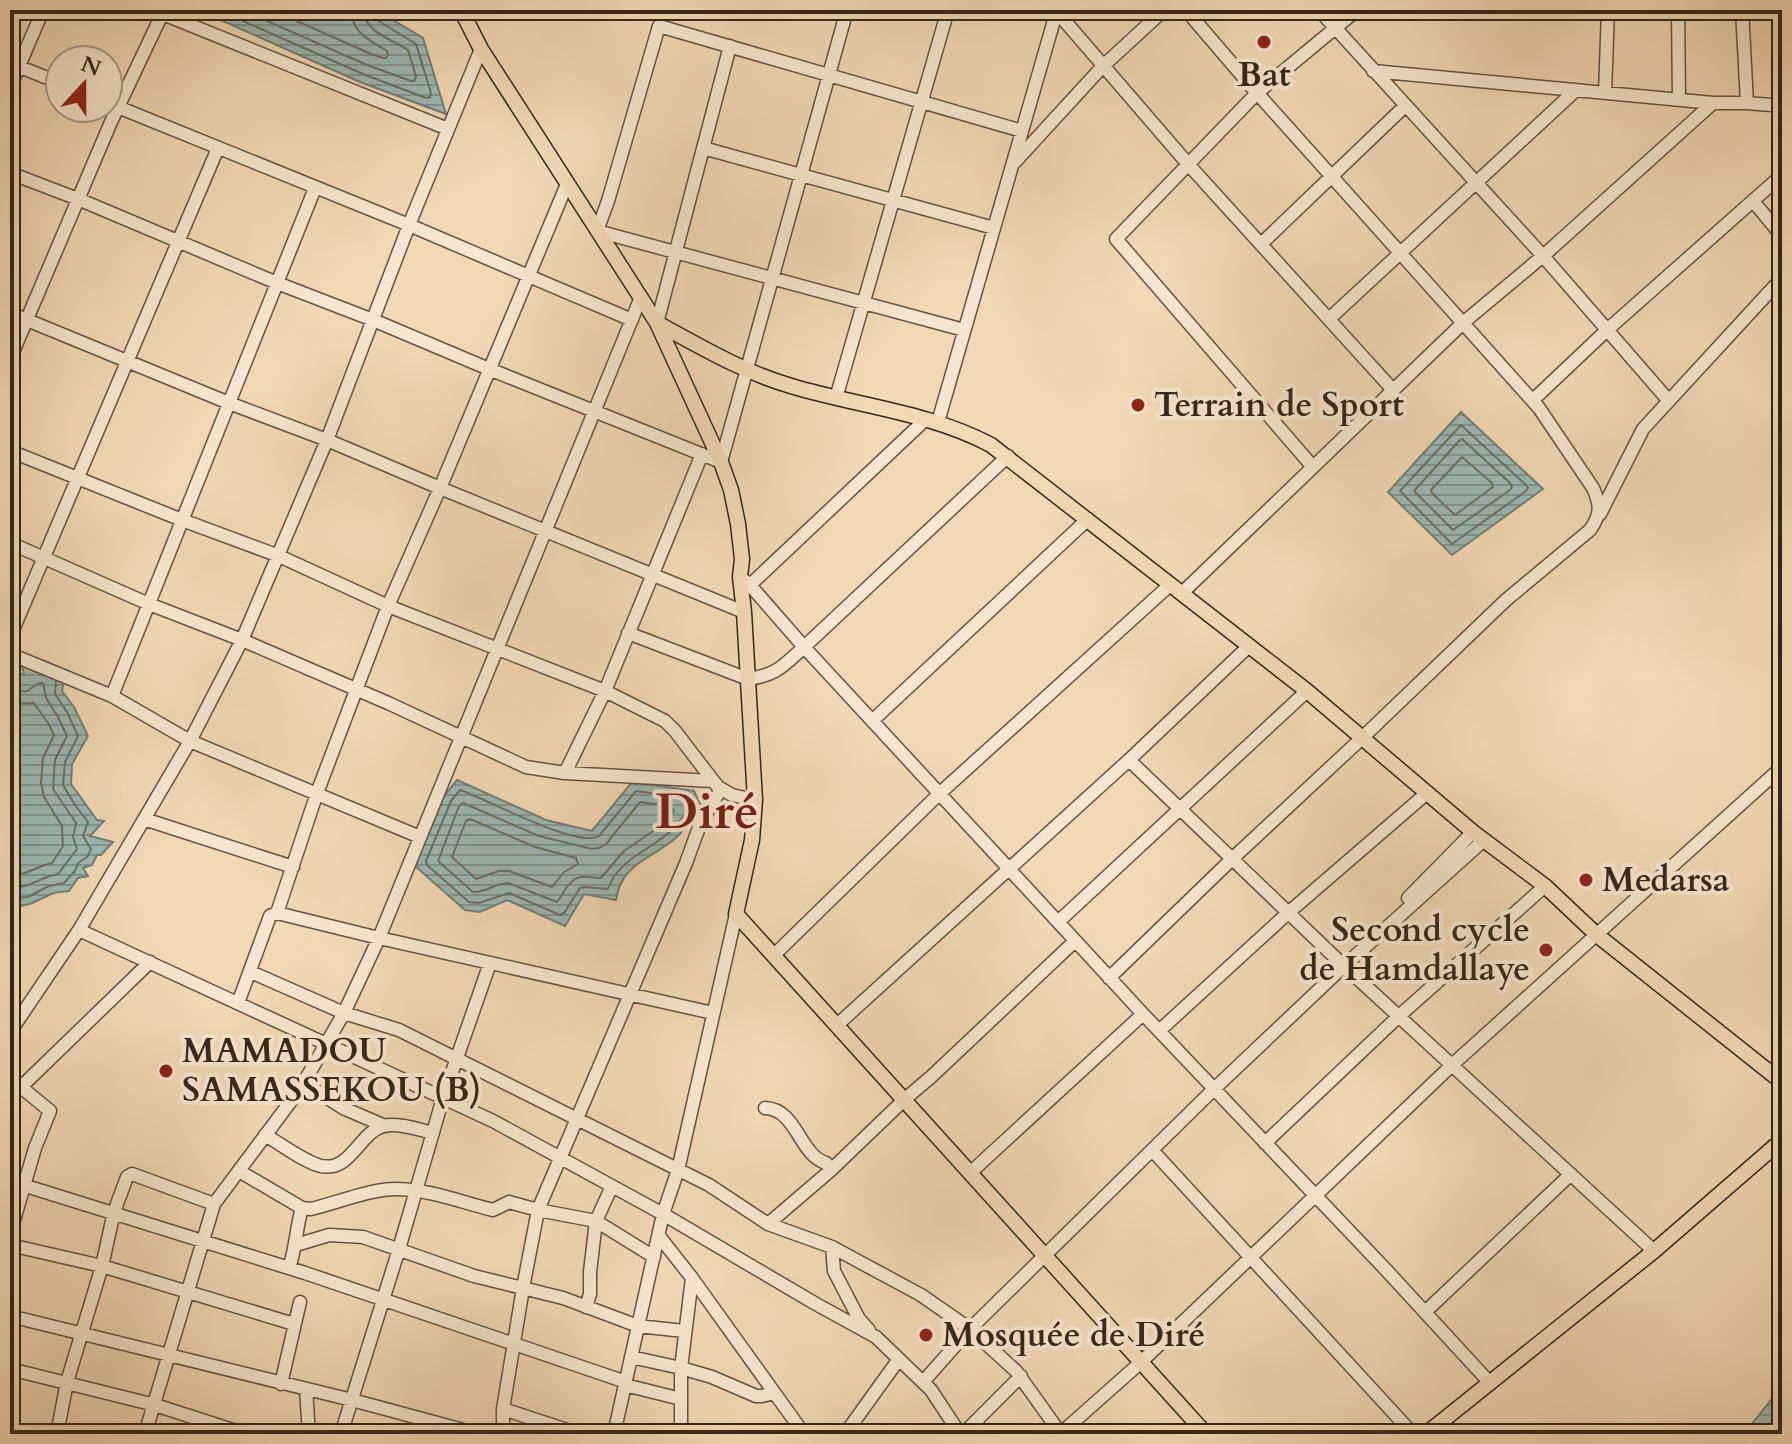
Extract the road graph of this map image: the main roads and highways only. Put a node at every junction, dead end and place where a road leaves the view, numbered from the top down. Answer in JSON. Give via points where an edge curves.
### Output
{"nodes":[{"id":1,"x":461,"y":10,"type":"edge"},
{"id":2,"x":657,"y":323,"type":"junction"},
{"id":3,"x":1782,"y":1082,"type":"edge"},
{"id":4,"x":1782,"y":1140,"type":"edge"},
{"id":5,"x":1206,"y":1434,"type":"edge"},
{"id":6,"x":1426,"y":1434,"type":"edge"}],
"edges":[{"from":1,"to":2,"type":"main road"},
{"from":2,"to":3,"type":"main road","via":[[746,371],[932,421],[1008,456],[1307,691],[1545,886],[1597,935]]},
{"from":2,"to":5,"type":"main road","via":[[721,462],[738,524],[755,800],[736,914]]},
{"from":4,"to":6,"type":"main road","via":[[1654,1251]]}]}
